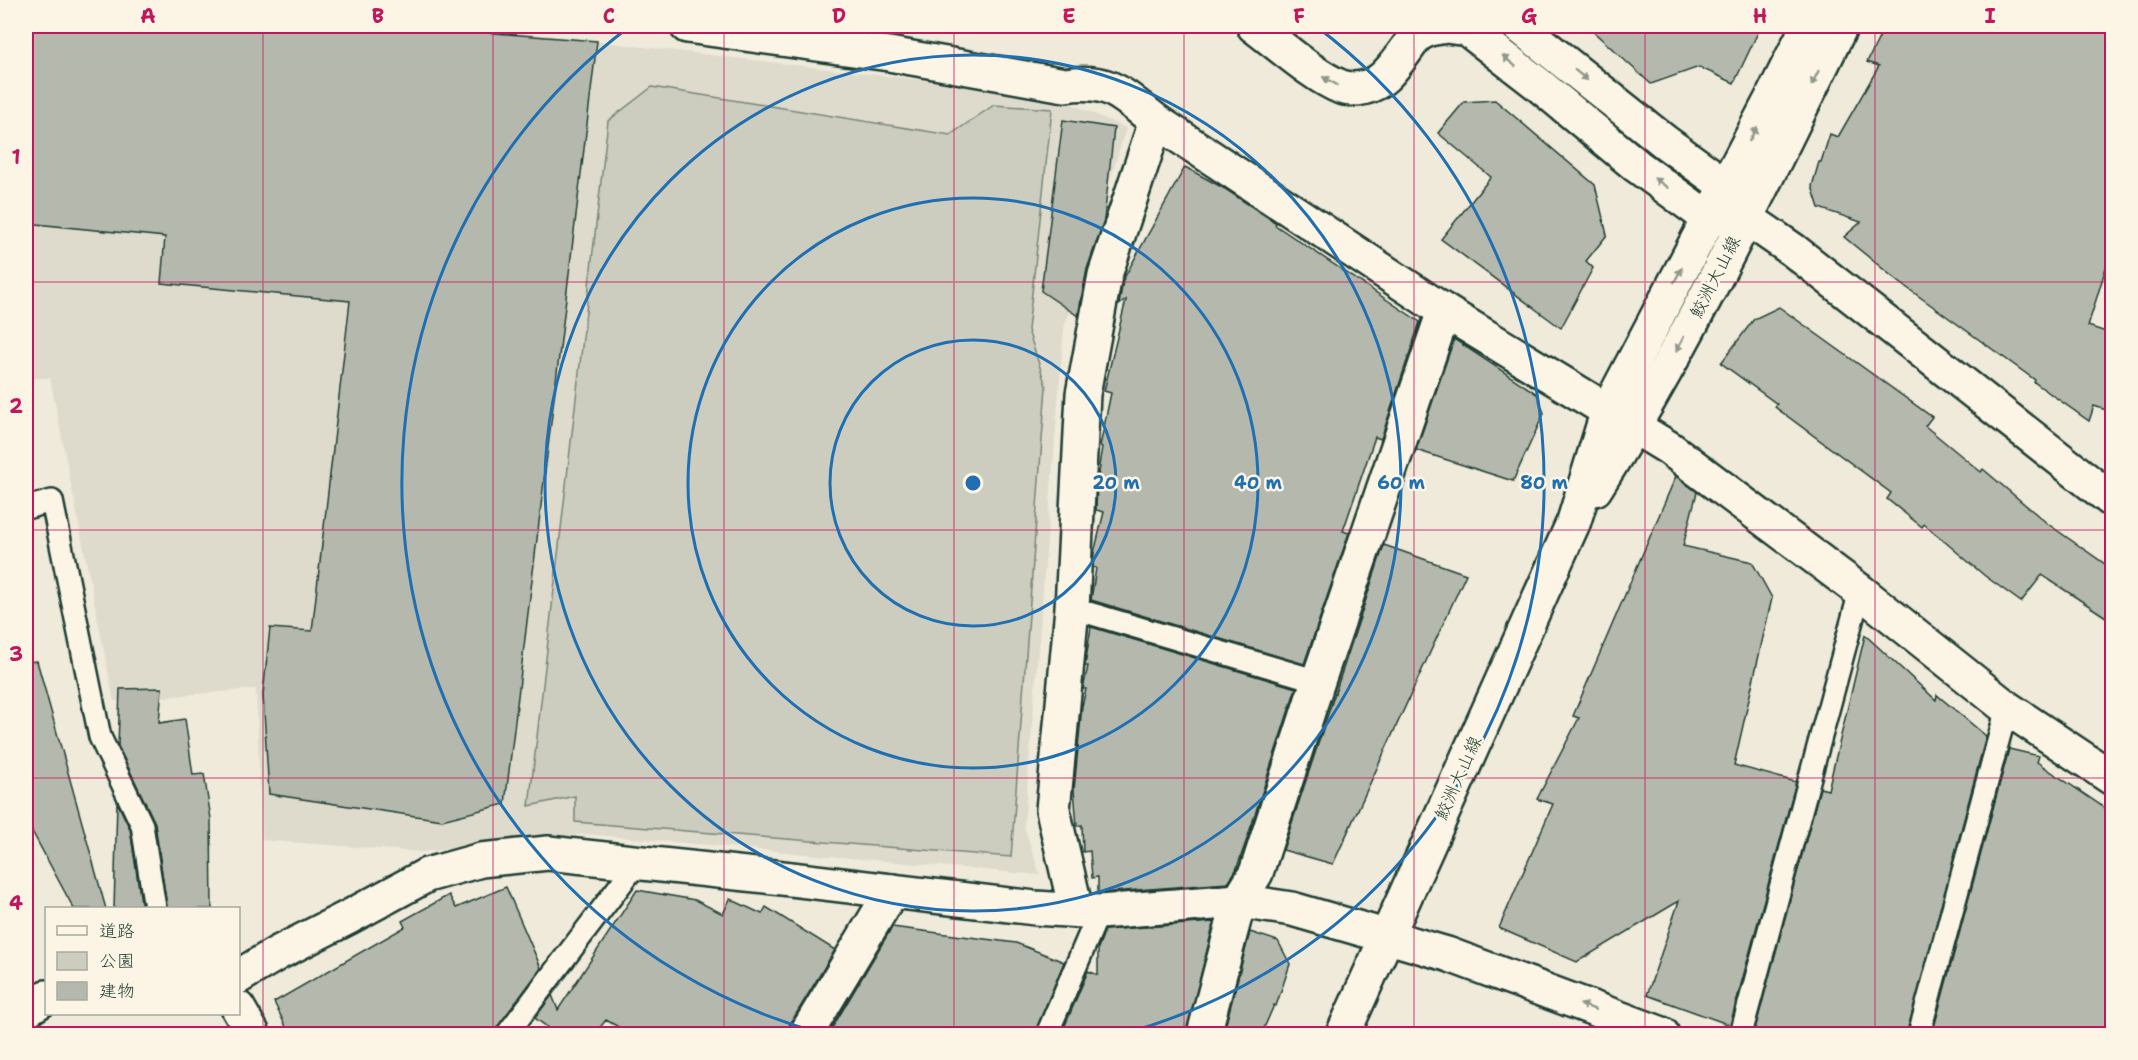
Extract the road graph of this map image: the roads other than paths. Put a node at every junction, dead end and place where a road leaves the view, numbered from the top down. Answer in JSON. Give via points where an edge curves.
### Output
{"nodes":[{"id":1,"x":687,"y":26,"type":"edge"},
{"id":2,"x":1254,"y":26,"type":"edge"},
{"id":3,"x":1518,"y":26,"type":"edge"},
{"id":4,"x":1809,"y":26,"type":"edge"},
{"id":5,"x":1841,"y":26,"type":"edge"},
{"id":6,"x":1420,"y":30,"type":"edge"},
{"id":7,"x":1156,"y":121,"type":"junction"},
{"id":8,"x":1726,"y":186,"type":"junction"},
{"id":9,"x":1708,"y":218,"type":"junction"},
{"id":10,"x":1745,"y":218,"type":"junction"},
{"id":11,"x":1444,"y":311,"type":"junction"},
{"id":12,"x":1608,"y":410,"type":"junction"},
{"id":13,"x":1635,"y":427,"type":"junction"},
{"id":14,"x":2112,"y":500,"type":"edge"},
{"id":15,"x":26,"y":508,"type":"edge"},
{"id":16,"x":1574,"y":521,"type":"junction"},
{"id":17,"x":1860,"y":591,"type":"junction"},
{"id":18,"x":1072,"y":608,"type":"junction"},
{"id":19,"x":1318,"y":681,"type":"junction"},
{"id":20,"x":2007,"y":708,"type":"junction"},
{"id":21,"x":2112,"y":778,"type":"edge"},
{"id":22,"x":637,"y":862,"type":"junction"},
{"id":23,"x":892,"y":891,"type":"junction"},
{"id":24,"x":1239,"y":902,"type":"junction"},
{"id":25,"x":155,"y":907,"type":"edge"},
{"id":26,"x":1088,"y":911,"type":"junction"},
{"id":27,"x":1387,"y":937,"type":"junction"},
{"id":28,"x":240,"y":976,"type":"edge"},
{"id":29,"x":45,"y":998,"type":"edge"},
{"id":30,"x":26,"y":1010,"type":"edge"},
{"id":31,"x":240,"y":1011,"type":"edge"},
{"id":32,"x":254,"y":1035,"type":"edge"},
{"id":33,"x":507,"y":1035,"type":"edge"},
{"id":34,"x":806,"y":1035,"type":"edge"},
{"id":35,"x":1047,"y":1035,"type":"edge"},
{"id":36,"x":1204,"y":1035,"type":"edge"},
{"id":37,"x":1343,"y":1035,"type":"edge"},
{"id":38,"x":1662,"y":1035,"type":"edge"},
{"id":39,"x":1740,"y":1035,"type":"edge"},
{"id":40,"x":1919,"y":1035,"type":"edge"}],
"edges":[{"from":1,"to":7,"type":"street","via":[[890,54],[1065,85],[1084,82],[1112,87]]},
{"from":6,"to":2,"type":"street","one_way":true,"via":[[1384,77],[1371,86],[1356,89],[1326,79]]},
{"from":3,"to":8,"type":"street","one_way":true},
{"from":8,"to":4,"type":"street","name":"鮫洲大山線","one_way":true},
{"from":5,"to":10,"type":"street","name":"鮫洲大山線","one_way":true},
{"from":9,"to":6,"type":"street","one_way":true,"via":[[1467,29]]},
{"from":7,"to":11,"type":"street"},
{"from":7,"to":18,"type":"street","via":[[1105,275],[1083,394]]},
{"from":8,"to":9,"type":"street","name":"鮫洲大山線"},
{"from":8,"to":10,"type":"street"},
{"from":9,"to":10,"type":"street"},
{"from":12,"to":9,"type":"street","name":"鮫洲大山線","one_way":true},
{"from":10,"to":13,"type":"street","name":"鮫洲大山線","one_way":true},
{"from":10,"to":14,"type":"street","via":[[1792,250]]},
{"from":11,"to":12,"type":"street"},
{"from":11,"to":19,"type":"street"},
{"from":12,"to":13,"type":"street"},
{"from":12,"to":16,"type":"street","name":"鮫洲大山線"},
{"from":13,"to":16,"type":"street","name":"鮫洲大山線"},
{"from":13,"to":17,"type":"street","via":[[1676,453]]},
{"from":15,"to":25,"type":"lane","via":[[52,501],[100,737],[142,825]]},
{"from":16,"to":27,"type":"street","name":"鮫洲大山線"},
{"from":17,"to":20,"type":"street"},
{"from":17,"to":39,"type":"lane"},
{"from":18,"to":19,"type":"lane"},
{"from":18,"to":26,"type":"street","via":[[1053,810]]},
{"from":19,"to":24,"type":"street","via":[[1256,873]]},
{"from":20,"to":21,"type":"street"},
{"from":20,"to":40,"type":"lane"},
{"from":22,"to":23,"type":"street"},
{"from":22,"to":28,"type":"street","via":[[548,853],[481,860],[427,875]]},
{"from":22,"to":33,"type":"lane"},
{"from":23,"to":26,"type":"street"},
{"from":23,"to":34,"type":"street"},
{"from":24,"to":26,"type":"street"},
{"from":24,"to":27,"type":"street","via":[[1292,909]]},
{"from":24,"to":36,"type":"street"},
{"from":26,"to":35,"type":"lane"},
{"from":27,"to":37,"type":"street","name":"鮫洲大山線"},
{"from":38,"to":27,"type":"street","one_way":true,"via":[[1447,954]]},
{"from":29,"to":30,"type":"street"},
{"from":31,"to":32,"type":"street"}]}
